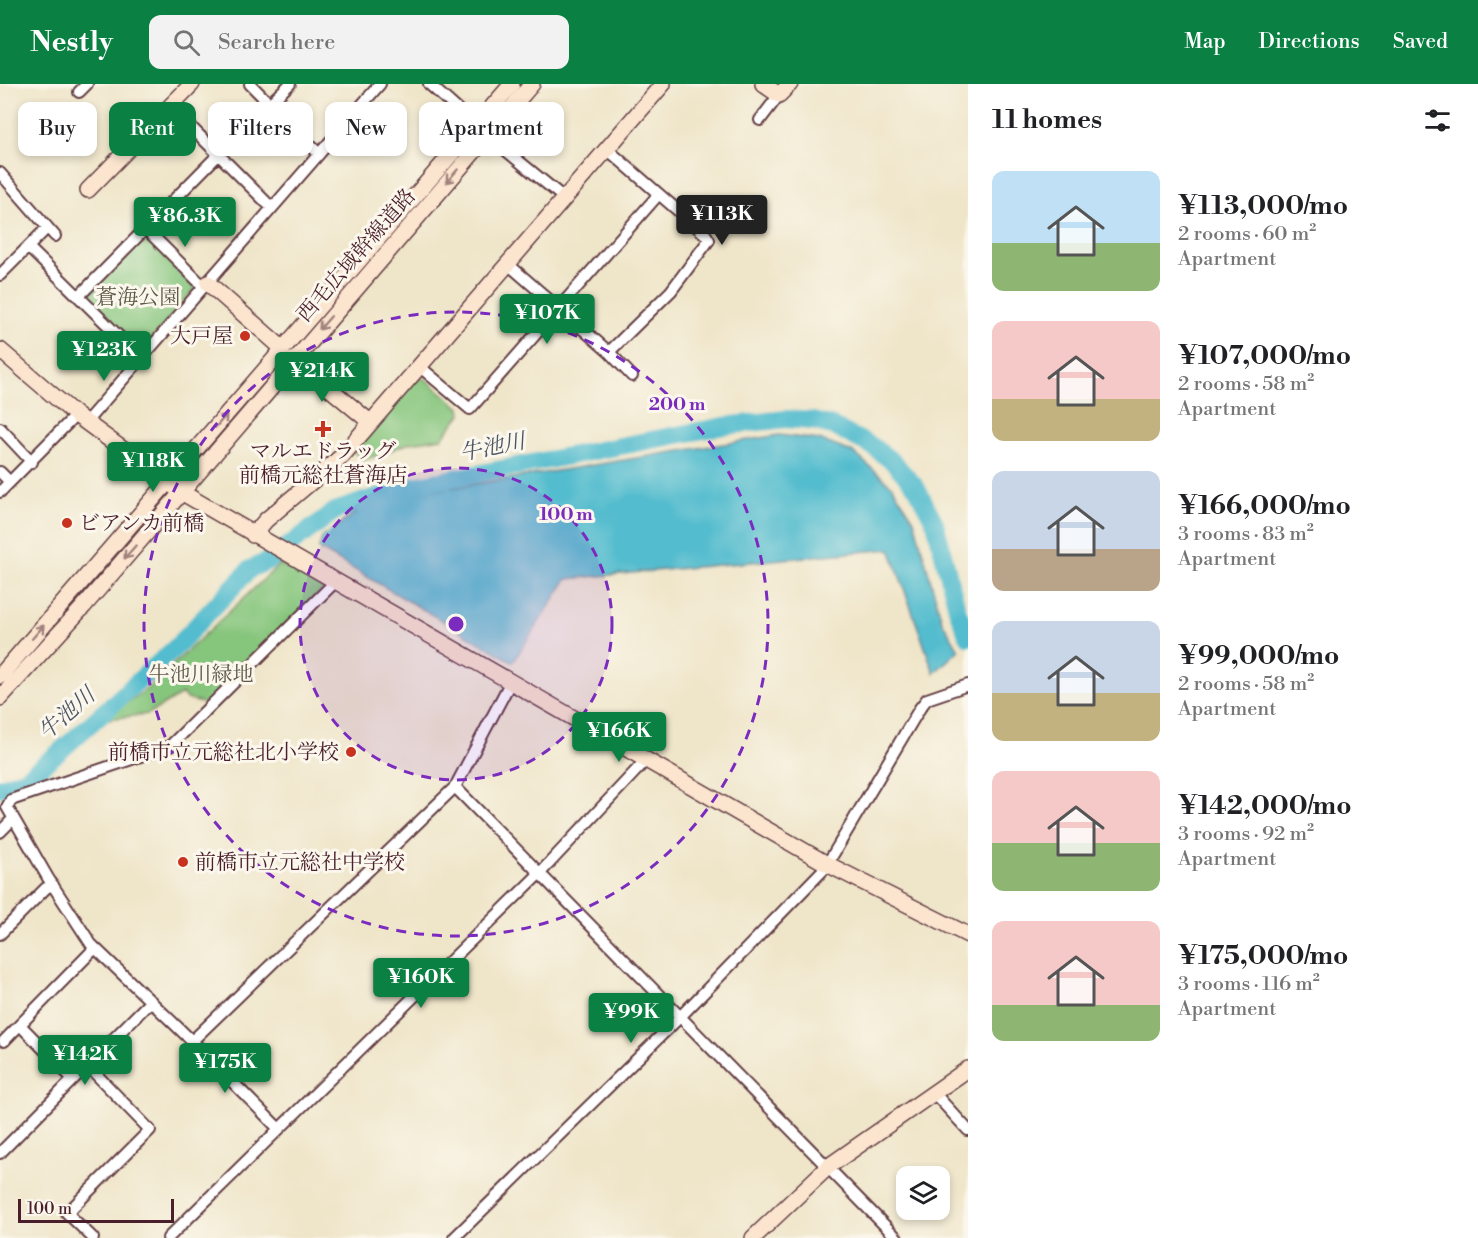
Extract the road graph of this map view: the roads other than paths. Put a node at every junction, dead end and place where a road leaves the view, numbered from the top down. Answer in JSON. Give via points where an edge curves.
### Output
{"nodes":[{"id":1,"x":192,"y":84,"type":"edge"},
{"id":2,"x":250,"y":84,"type":"edge"},
{"id":3,"x":290,"y":84,"type":"edge"},
{"id":4,"x":380,"y":84,"type":"edge"},
{"id":5,"x":429,"y":84,"type":"edge"},
{"id":6,"x":512,"y":84,"type":"edge"},
{"id":7,"x":532,"y":84,"type":"edge"},
{"id":8,"x":663,"y":84,"type":"edge"},
{"id":9,"x":764,"y":84,"type":"edge"},
{"id":10,"x":785,"y":90,"type":"edge"},
{"id":11,"x":174,"y":102,"type":"edge"},
{"id":12,"x":267,"y":102,"type":"edge"},
{"id":13,"x":271,"y":102,"type":"edge"},
{"id":14,"x":449,"y":102,"type":"edge"},
{"id":15,"x":500,"y":102,"type":"edge"},
{"id":16,"x":512,"y":102,"type":"edge"},
{"id":17,"x":760,"y":120,"type":"dead end"},
{"id":18,"x":196,"y":134,"type":"edge"},
{"id":19,"x":208,"y":146,"type":"edge"},
{"id":20,"x":313,"y":148,"type":"edge"},
{"id":21,"x":607,"y":149,"type":"junction"},
{"id":22,"x":319,"y":154,"type":"junction"},
{"id":23,"x":121,"y":156,"type":"edge"},
{"id":24,"x":217,"y":156,"type":"joint"},
{"id":25,"x":459,"y":156,"type":"edge"},
{"id":26,"x":513,"y":156,"type":"edge"},
{"id":27,"x":0,"y":173,"type":"edge"},
{"id":28,"x":88,"y":190,"type":"dead end"},
{"id":29,"x":659,"y":194,"type":"junction"},
{"id":30,"x":564,"y":198,"type":"junction"},
{"id":31,"x":272,"y":208,"type":"junction"},
{"id":32,"x":47,"y":228,"type":"junction"},
{"id":33,"x":146,"y":229,"type":"junction"},
{"id":34,"x":55,"y":236,"type":"dead end"},
{"id":35,"x":28,"y":247,"type":"junction"},
{"id":36,"x":508,"y":264,"type":"junction"},
{"id":37,"x":0,"y":275,"type":"edge"},
{"id":38,"x":206,"y":285,"type":"junction"},
{"id":39,"x":79,"y":296,"type":"junction"},
{"id":40,"x":560,"y":309,"type":"junction"},
{"id":41,"x":0,"y":350,"type":"edge"},
{"id":42,"x":609,"y":352,"type":"junction"},
{"id":43,"x":288,"y":354,"type":"junction"},
{"id":44,"x":142,"y":359,"type":"junction"},
{"id":45,"x":419,"y":366,"type":"junction"},
{"id":46,"x":632,"y":376,"type":"dead end"},
{"id":47,"x":81,"y":419,"type":"junction"},
{"id":48,"x":370,"y":422,"type":"junction"},
{"id":49,"x":0,"y":428,"type":"edge"},
{"id":50,"x":32,"y":462,"type":"junction"},
{"id":51,"x":0,"y":472,"type":"edge"},
{"id":52,"x":10,"y":482,"type":"junction"},
{"id":53,"x":167,"y":483,"type":"junction"},
{"id":54,"x":0,"y":492,"type":"edge"},
{"id":55,"x":181,"y":492,"type":"junction"},
{"id":56,"x":253,"y":535,"type":"junction"},
{"id":57,"x":335,"y":582,"type":"junction"},
{"id":58,"x":0,"y":676,"type":"edge"},
{"id":59,"x":510,"y":683,"type":"junction"},
{"id":60,"x":968,"y":685,"type":"edge"},
{"id":61,"x":0,"y":698,"type":"edge"},
{"id":62,"x":646,"y":760,"type":"junction"},
{"id":63,"x":455,"y":787,"type":"junction"},
{"id":64,"x":13,"y":819,"type":"junction"},
{"id":65,"x":0,"y":832,"type":"edge"},
{"id":66,"x":827,"y":864,"type":"junction"},
{"id":67,"x":540,"y":873,"type":"junction"},
{"id":68,"x":52,"y":885,"type":"junction"},
{"id":69,"x":0,"y":934,"type":"edge"},
{"id":70,"x":968,"y":935,"type":"edge"},
{"id":71,"x":95,"y":948,"type":"junction"},
{"id":72,"x":151,"y":1001,"type":"junction"},
{"id":73,"x":679,"y":1018,"type":"junction"},
{"id":74,"x":20,"y":1025,"type":"junction"},
{"id":75,"x":4,"y":1041,"type":"dead end"},
{"id":76,"x":192,"y":1041,"type":"junction"},
{"id":77,"x":87,"y":1065,"type":"junction"},
{"id":78,"x":968,"y":1069,"type":"edge"},
{"id":79,"x":73,"y":1079,"type":"junction"},
{"id":80,"x":934,"y":1093,"type":"junction"},
{"id":81,"x":278,"y":1128,"type":"junction"},
{"id":82,"x":968,"y":1130,"type":"edge"},
{"id":83,"x":0,"y":1153,"type":"edge"},
{"id":84,"x":829,"y":1166,"type":"junction"},
{"id":85,"x":93,"y":1238,"type":"edge"},
{"id":86,"x":168,"y":1238,"type":"edge"},
{"id":87,"x":454,"y":1238,"type":"edge"},
{"id":88,"x":753,"y":1238,"type":"edge"},
{"id":89,"x":897,"y":1238,"type":"edge"}],
"edges":[{"from":1,"to":11,"type":"street"},
{"from":2,"to":12,"type":"street"},
{"from":3,"to":13,"type":"street"},
{"from":4,"to":22,"type":"street"},
{"from":5,"to":14,"type":"street"},
{"from":6,"to":15,"type":"street","name":"西毛広域幹線道路"},
{"from":7,"to":16,"type":"street","name":"西毛広域幹線道路"},
{"from":8,"to":21,"type":"street"},
{"from":9,"to":10,"type":"street"},
{"from":10,"to":17,"type":"street"},
{"from":18,"to":19,"type":"street"},
{"from":20,"to":22,"type":"street"},
{"from":21,"to":29,"type":"street"},
{"from":21,"to":30,"type":"street"},
{"from":22,"to":31,"type":"street"},
{"from":23,"to":28,"type":"street"},
{"from":24,"to":31,"type":"street"},
{"from":24,"to":33,"type":"street"},
{"from":25,"to":43,"type":"street","name":"西毛広域幹線道路"},
{"from":26,"to":30,"type":"street"},
{"from":27,"to":32,"type":"street"},
{"from":29,"to":40,"type":"street"},
{"from":29,"to":42,"type":"street","via":[[706,235],[708,245],[671,291]]},
{"from":30,"to":36,"type":"street"},
{"from":31,"to":38,"type":"street"},
{"from":32,"to":34,"type":"street"},
{"from":32,"to":35,"type":"street"},
{"from":33,"to":38,"type":"street"},
{"from":33,"to":39,"type":"street"},
{"from":35,"to":37,"type":"street"},
{"from":35,"to":39,"type":"street"},
{"from":36,"to":40,"type":"street"},
{"from":36,"to":45,"type":"street"},
{"from":38,"to":43,"type":"street"},
{"from":38,"to":44,"type":"street"},
{"from":39,"to":44,"type":"street"},
{"from":40,"to":42,"type":"street"},
{"from":40,"to":45,"type":"street","via":[[470,409]]},
{"from":41,"to":47,"type":"street"},
{"from":42,"to":46,"type":"street"},
{"from":43,"to":48,"type":"street"},
{"from":53,"to":43,"type":"street","name":"西毛広域幹線道路","one_way":true},
{"from":43,"to":55,"type":"street","name":"西毛広域幹線道路"},
{"from":44,"to":47,"type":"street"},
{"from":45,"to":48,"type":"street"},
{"from":47,"to":50,"type":"street"},
{"from":47,"to":53,"type":"street"},
{"from":48,"to":56,"type":"street","via":[[335,463]]},
{"from":49,"to":50,"type":"street"},
{"from":50,"to":52,"type":"street"},
{"from":51,"to":52,"type":"street"},
{"from":52,"to":54,"type":"street"},
{"from":53,"to":55,"type":"street"},
{"from":58,"to":53,"type":"street","name":"西毛広域幹線道路","one_way":true},
{"from":55,"to":56,"type":"street"},
{"from":55,"to":61,"type":"street","name":"西毛広域幹線道路","one_way":true},
{"from":56,"to":57,"type":"street"},
{"from":57,"to":59,"type":"street"},
{"from":57,"to":64,"type":"street","via":[[170,746],[11,800],[6,807]]},
{"from":59,"to":62,"type":"street"},
{"from":59,"to":63,"type":"street"},
{"from":60,"to":66,"type":"street","via":[[924,702]]},
{"from":62,"to":66,"type":"street"},
{"from":62,"to":67,"type":"street"},
{"from":63,"to":67,"type":"street"},
{"from":63,"to":76,"type":"street"},
{"from":64,"to":65,"type":"street"},
{"from":64,"to":68,"type":"street"},
{"from":66,"to":70,"type":"street"},
{"from":66,"to":73,"type":"street"},
{"from":67,"to":73,"type":"street"},
{"from":67,"to":81,"type":"street"},
{"from":68,"to":69,"type":"street"},
{"from":68,"to":71,"type":"street"},
{"from":71,"to":72,"type":"street"},
{"from":71,"to":74,"type":"street"},
{"from":72,"to":76,"type":"street"},
{"from":72,"to":77,"type":"street"},
{"from":73,"to":84,"type":"street"},
{"from":73,"to":87,"type":"street"},
{"from":74,"to":75,"type":"street"},
{"from":74,"to":79,"type":"street"},
{"from":76,"to":81,"type":"street"},
{"from":77,"to":79,"type":"street"},
{"from":77,"to":85,"type":"street","via":[[150,1130],[67,1213]]},
{"from":78,"to":80,"type":"street"},
{"from":79,"to":83,"type":"street"},
{"from":80,"to":82,"type":"street"},
{"from":80,"to":84,"type":"street"},
{"from":81,"to":86,"type":"street"},
{"from":84,"to":88,"type":"street"},
{"from":84,"to":89,"type":"street"}]}
